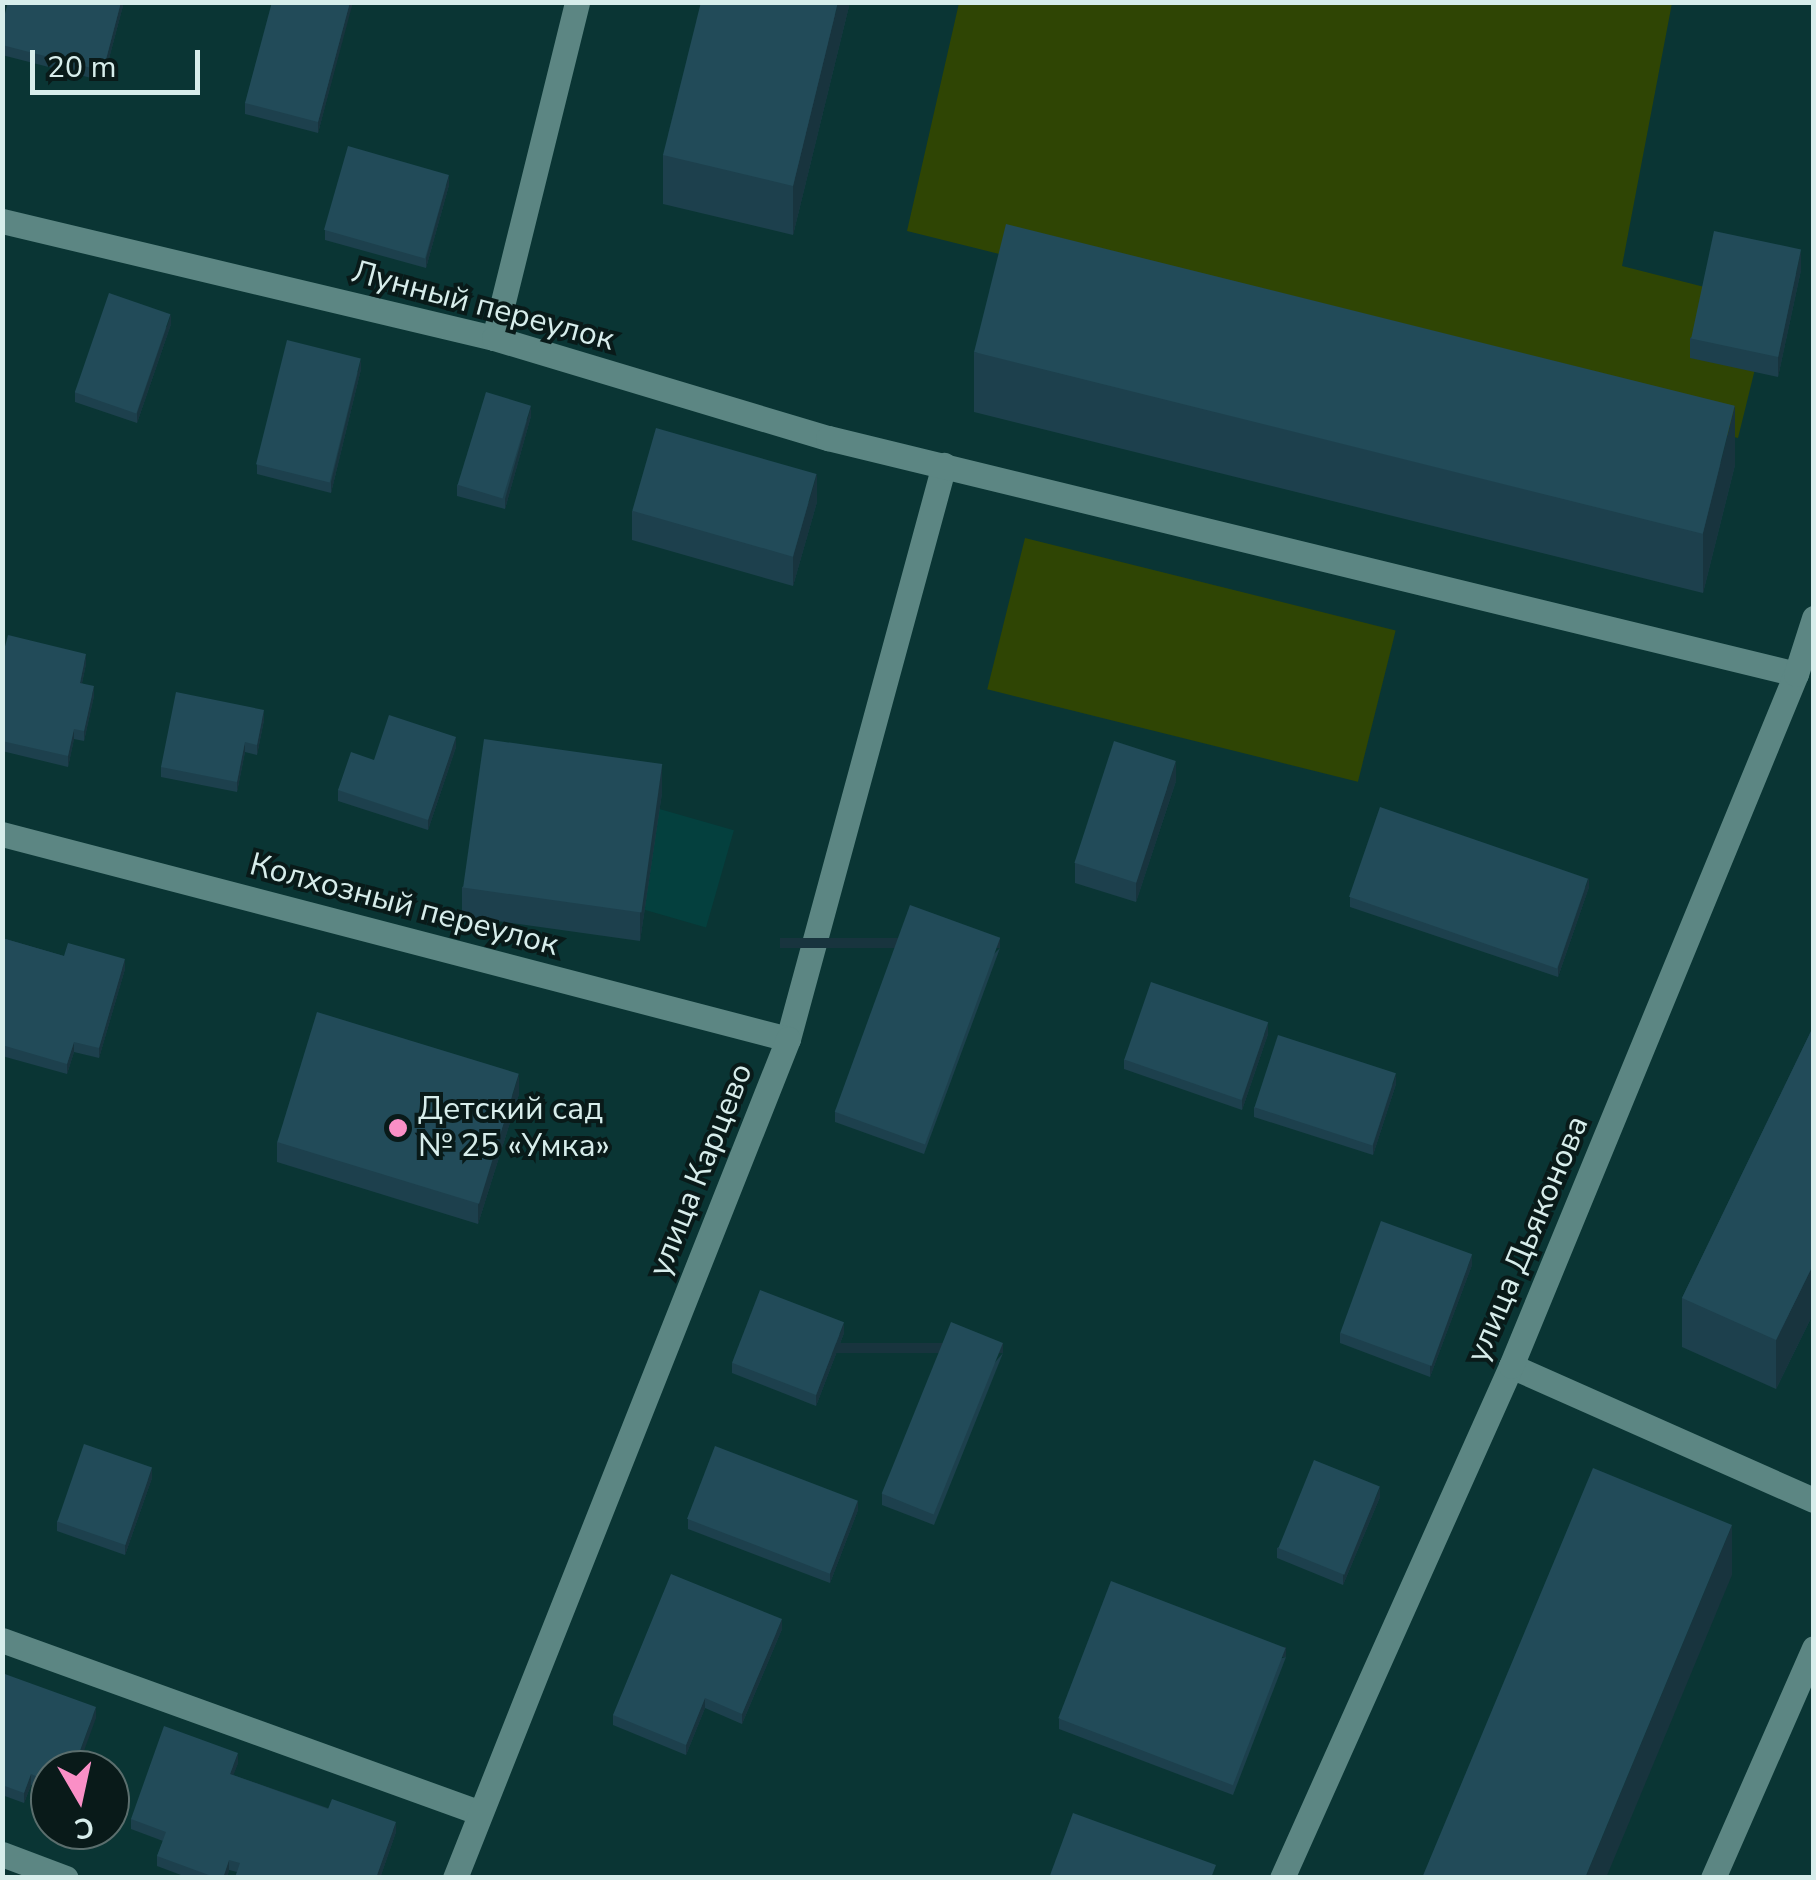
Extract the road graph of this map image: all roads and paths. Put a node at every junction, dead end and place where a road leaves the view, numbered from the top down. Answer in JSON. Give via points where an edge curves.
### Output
{"nodes":[{"id":1,"x":576,"y":2,"type":"edge"},
{"id":2,"x":2,"y":221,"type":"edge"},
{"id":3,"x":494,"y":338,"type":"junction"},
{"id":4,"x":944,"y":464,"type":"junction"},
{"id":5,"x":1814,"y":618,"type":"edge"},
{"id":6,"x":1796,"y":674,"type":"junction"},
{"id":7,"x":2,"y":834,"type":"edge"},
{"id":8,"x":788,"y":1040,"type":"junction"},
{"id":9,"x":1511,"y":1366,"type":"junction"},
{"id":10,"x":1814,"y":1500,"type":"edge"},
{"id":11,"x":2,"y":1640,"type":"edge"},
{"id":12,"x":1814,"y":1648,"type":"edge"},
{"id":13,"x":478,"y":1812,"type":"junction"},
{"id":14,"x":2,"y":1854,"type":"edge"},
{"id":15,"x":66,"y":1878,"type":"edge"},
{"id":16,"x":454,"y":1878,"type":"edge"},
{"id":17,"x":1282,"y":1878,"type":"edge"},
{"id":18,"x":1713,"y":1878,"type":"edge"}],
"edges":[{"from":1,"to":3,"type":"street"},
{"from":2,"to":3,"type":"street","name":"Лунный переулок"},
{"from":3,"to":4,"type":"street","name":"Лунный переулок","via":[[828,438]]},
{"from":4,"to":6,"type":"street","name":"Лунный переулок"},
{"from":4,"to":8,"type":"street","name":"улица Карцево"},
{"from":5,"to":6,"type":"street","name":"улица Дьяконова"},
{"from":6,"to":9,"type":"street","name":"улица Дьяконова"},
{"from":7,"to":8,"type":"street","name":"Колхозный переулок"},
{"from":8,"to":13,"type":"street","name":"улица Карцево"},
{"from":9,"to":10,"type":"street"},
{"from":9,"to":17,"type":"street","name":"улица Дьяконова"},
{"from":11,"to":13,"type":"street"},
{"from":12,"to":18,"type":"street"},
{"from":13,"to":16,"type":"street","name":"улица Карцево"},
{"from":14,"to":15,"type":"street"}]}
